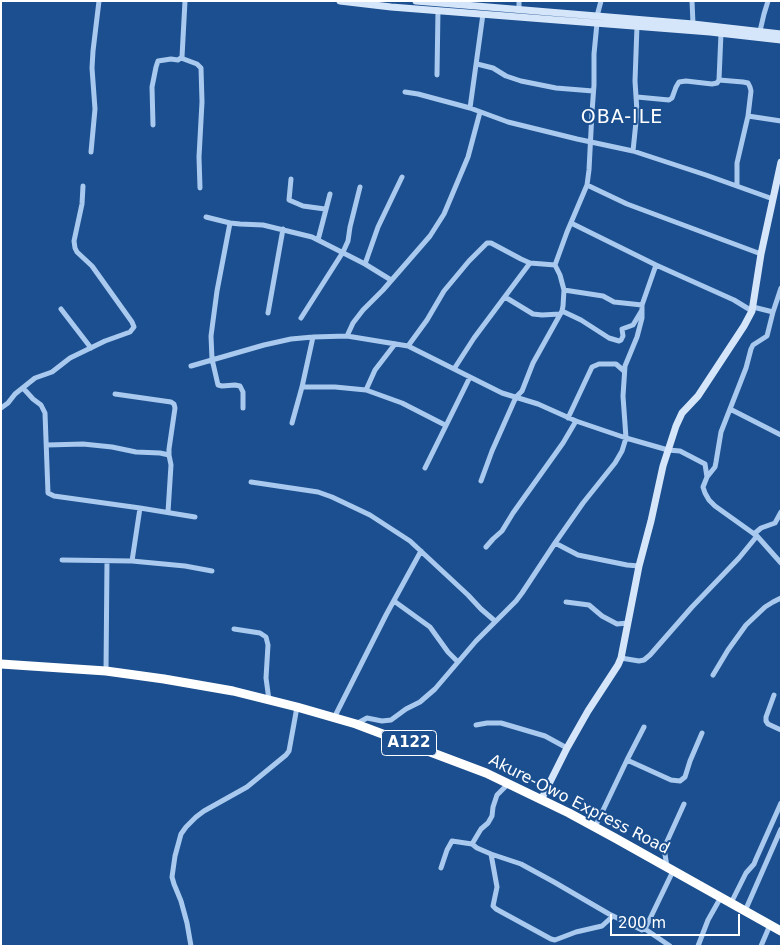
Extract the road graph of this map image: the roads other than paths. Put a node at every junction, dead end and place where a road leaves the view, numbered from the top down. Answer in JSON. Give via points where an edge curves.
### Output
{"nodes":[{"id":1,"x":99,"y":1,"type":"edge"},
{"id":2,"x":186,"y":1,"type":"edge"},
{"id":3,"x":340,"y":1,"type":"edge"},
{"id":4,"x":416,"y":1,"type":"edge"},
{"id":5,"x":519,"y":1,"type":"edge"},
{"id":6,"x":601,"y":1,"type":"edge"},
{"id":7,"x":692,"y":1,"type":"edge"},
{"id":8,"x":768,"y":1,"type":"edge"},
{"id":9,"x":391,"y":4,"type":"edge"},
{"id":10,"x":438,"y":5,"type":"edge"},
{"id":11,"x":519,"y":10,"type":"junction"},
{"id":12,"x":506,"y":12,"type":"junction"},
{"id":13,"x":483,"y":14,"type":"junction"},
{"id":14,"x":597,"y":19,"type":"junction"},
{"id":15,"x":693,"y":24,"type":"junction"},
{"id":16,"x":637,"y":26,"type":"junction"},
{"id":17,"x":760,"y":31,"type":"junction"},
{"id":18,"x":721,"y":33,"type":"junction"},
{"id":19,"x":776,"y":35,"type":"edge"},
{"id":20,"x":781,"y":40,"type":"edge"},
{"id":21,"x":181,"y":58,"type":"junction"},
{"id":22,"x":476,"y":64,"type":"junction"},
{"id":23,"x":437,"y":74,"type":"dead end"},
{"id":24,"x":719,"y":80,"type":"junction"},
{"id":25,"x":406,"y":92,"type":"dead end"},
{"id":26,"x":593,"y":92,"type":"junction"},
{"id":27,"x":636,"y":97,"type":"junction"},
{"id":28,"x":470,"y":108,"type":"junction"},
{"id":29,"x":480,"y":112,"type":"junction"},
{"id":30,"x":748,"y":116,"type":"junction"},
{"id":31,"x":781,"y":121,"type":"edge"},
{"id":32,"x":153,"y":125,"type":"dead end"},
{"id":33,"x":590,"y":142,"type":"junction"},
{"id":34,"x":632,"y":151,"type":"junction"},
{"id":35,"x":91,"y":152,"type":"dead end"},
{"id":36,"x":781,"y":162,"type":"edge"},
{"id":37,"x":402,"y":177,"type":"dead end"},
{"id":38,"x":291,"y":179,"type":"dead end"},
{"id":39,"x":83,"y":186,"type":"dead end"},
{"id":40,"x":587,"y":186,"type":"junction"},
{"id":41,"x":737,"y":186,"type":"junction"},
{"id":42,"x":360,"y":187,"type":"dead end"},
{"id":43,"x":200,"y":188,"type":"dead end"},
{"id":44,"x":330,"y":194,"type":"dead end"},
{"id":45,"x":773,"y":199,"type":"junction"},
{"id":46,"x":326,"y":209,"type":"junction"},
{"id":47,"x":206,"y":217,"type":"dead end"},
{"id":48,"x":230,"y":223,"type":"junction"},
{"id":49,"x":571,"y":223,"type":"junction"},
{"id":50,"x":283,"y":229,"type":"junction"},
{"id":51,"x":318,"y":240,"type":"junction"},
{"id":52,"x":343,"y":252,"type":"junction"},
{"id":53,"x":761,"y":254,"type":"junction"},
{"id":54,"x":530,"y":263,"type":"junction"},
{"id":55,"x":365,"y":264,"type":"junction"},
{"id":56,"x":556,"y":265,"type":"junction"},
{"id":57,"x":656,"y":265,"type":"junction"},
{"id":58,"x":391,"y":280,"type":"junction"},
{"id":59,"x":781,"y":288,"type":"edge"},
{"id":60,"x":564,"y":290,"type":"junction"},
{"id":61,"x":505,"y":297,"type":"junction"},
{"id":62,"x":642,"y":307,"type":"junction"},
{"id":63,"x":61,"y":309,"type":"dead end"},
{"id":64,"x":752,"y":309,"type":"junction"},
{"id":65,"x":561,"y":312,"type":"junction"},
{"id":66,"x":773,"y":312,"type":"junction"},
{"id":67,"x":268,"y":313,"type":"dead end"},
{"id":68,"x":301,"y":318,"type":"dead end"},
{"id":69,"x":347,"y":336,"type":"junction"},
{"id":70,"x":313,"y":337,"type":"junction"},
{"id":71,"x":395,"y":344,"type":"junction"},
{"id":72,"x":408,"y":346,"type":"junction"},
{"id":73,"x":91,"y":348,"type":"junction"},
{"id":74,"x":212,"y":359,"type":"junction"},
{"id":75,"x":191,"y":366,"type":"dead end"},
{"id":76,"x":454,"y":369,"type":"junction"},
{"id":77,"x":624,"y":372,"type":"junction"},
{"id":78,"x":470,"y":377,"type":"junction"},
{"id":79,"x":302,"y":387,"type":"junction"},
{"id":80,"x":23,"y":388,"type":"junction"},
{"id":81,"x":366,"y":390,"type":"junction"},
{"id":82,"x":115,"y":394,"type":"dead end"},
{"id":83,"x":516,"y":397,"type":"junction"},
{"id":84,"x":1,"y":408,"type":"edge"},
{"id":85,"x":243,"y":408,"type":"dead end"},
{"id":86,"x":730,"y":409,"type":"junction"},
{"id":87,"x":568,"y":418,"type":"junction"},
{"id":88,"x":576,"y":421,"type":"junction"},
{"id":89,"x":292,"y":423,"type":"dead end"},
{"id":90,"x":445,"y":425,"type":"junction"},
{"id":91,"x":781,"y":434,"type":"edge"},
{"id":92,"x":626,"y":438,"type":"junction"},
{"id":93,"x":47,"y":445,"type":"junction"},
{"id":94,"x":668,"y":450,"type":"junction"},
{"id":95,"x":169,"y":455,"type":"junction"},
{"id":96,"x":425,"y":468,"type":"dead end"},
{"id":97,"x":707,"y":477,"type":"junction"},
{"id":98,"x":481,"y":481,"type":"dead end"},
{"id":99,"x":251,"y":482,"type":"dead end"},
{"id":100,"x":140,"y":508,"type":"junction"},
{"id":101,"x":168,"y":512,"type":"junction"},
{"id":102,"x":781,"y":512,"type":"edge"},
{"id":103,"x":195,"y":517,"type":"dead end"},
{"id":104,"x":756,"y":534,"type":"junction"},
{"id":105,"x":554,"y":543,"type":"junction"},
{"id":106,"x":486,"y":547,"type":"dead end"},
{"id":107,"x":422,"y":551,"type":"junction"},
{"id":108,"x":62,"y":560,"type":"dead end"},
{"id":109,"x":107,"y":561,"type":"junction"},
{"id":110,"x":132,"y":561,"type":"junction"},
{"id":111,"x":781,"y":563,"type":"edge"},
{"id":112,"x":639,"y":566,"type":"junction"},
{"id":113,"x":212,"y":571,"type":"dead end"},
{"id":114,"x":781,"y":598,"type":"edge"},
{"id":115,"x":394,"y":600,"type":"junction"},
{"id":116,"x":566,"y":602,"type":"dead end"},
{"id":117,"x":495,"y":621,"type":"junction"},
{"id":118,"x":628,"y":623,"type":"junction"},
{"id":119,"x":234,"y":629,"type":"dead end"},
{"id":120,"x":621,"y":658,"type":"junction"},
{"id":121,"x":458,"y":662,"type":"junction"},
{"id":122,"x":1,"y":664,"type":"edge"},
{"id":123,"x":106,"y":671,"type":"junction"},
{"id":124,"x":713,"y":675,"type":"dead end"},
{"id":125,"x":774,"y":695,"type":"dead end"},
{"id":126,"x":269,"y":700,"type":"junction"},
{"id":127,"x":297,"y":707,"type":"junction"},
{"id":128,"x":334,"y":718,"type":"junction"},
{"id":129,"x":356,"y":724,"type":"junction"},
{"id":130,"x":476,"y":725,"type":"dead end"},
{"id":131,"x":644,"y":728,"type":"dead end"},
{"id":132,"x":781,"y":730,"type":"edge"},
{"id":133,"x":702,"y":733,"type":"dead end"},
{"id":134,"x":566,"y":748,"type":"junction"},
{"id":135,"x":627,"y":760,"type":"junction"},
{"id":136,"x":508,"y":784,"type":"junction"},
{"id":137,"x":541,"y":800,"type":"junction"},
{"id":138,"x":781,"y":803,"type":"edge"},
{"id":139,"x":684,"y":804,"type":"dead end"},
{"id":140,"x":595,"y":827,"type":"junction"},
{"id":141,"x":781,"y":829,"type":"edge"},
{"id":142,"x":472,"y":844,"type":"junction"},
{"id":143,"x":490,"y":854,"type":"junction"},
{"id":144,"x":441,"y":868,"type":"dead end"},
{"id":145,"x":670,"y":869,"type":"junction"},
{"id":146,"x":720,"y":897,"type":"junction"},
{"id":147,"x":731,"y":903,"type":"junction"},
{"id":148,"x":745,"y":911,"type":"junction"},
{"id":149,"x":613,"y":916,"type":"junction"},
{"id":150,"x":770,"y":925,"type":"junction"},
{"id":151,"x":645,"y":929,"type":"junction"},
{"id":152,"x":781,"y":931,"type":"edge"},
{"id":153,"x":662,"y":943,"type":"edge"},
{"id":154,"x":191,"y":946,"type":"edge"},
{"id":155,"x":670,"y":946,"type":"edge"},
{"id":156,"x":698,"y":946,"type":"edge"},
{"id":157,"x":761,"y":946,"type":"edge"}],
"edges":[{"from":1,"to":35,"type":"street","via":[[92,68],[95,109]]},
{"from":2,"to":21,"type":"street"},
{"from":3,"to":9,"type":"main road"},
{"from":4,"to":10,"type":"main road"},
{"from":5,"to":11,"type":"street"},
{"from":6,"to":14,"type":"street"},
{"from":7,"to":15,"type":"street"},
{"from":8,"to":17,"type":"street"},
{"from":9,"to":10,"type":"main road"},
{"from":10,"to":12,"type":"main road"},
{"from":10,"to":13,"type":"main road"},
{"from":10,"to":23,"type":"street"},
{"from":11,"to":12,"type":"main road"},
{"from":11,"to":14,"type":"main road"},
{"from":12,"to":13,"type":"main road"},
{"from":12,"to":14,"type":"main road"},
{"from":13,"to":22,"type":"street"},
{"from":14,"to":15,"type":"main road"},
{"from":14,"to":16,"type":"main road"},
{"from":14,"to":26,"type":"street"},
{"from":15,"to":17,"type":"main road"},
{"from":16,"to":18,"type":"main road"},
{"from":16,"to":27,"type":"street"},
{"from":17,"to":19,"type":"main road"},
{"from":18,"to":19,"type":"main road"},
{"from":18,"to":24,"type":"street"},
{"from":19,"to":20,"type":"main road"},
{"from":21,"to":32,"type":"street","via":[[158,61],[152,87]]},
{"from":21,"to":43,"type":"street","via":[[201,68]]},
{"from":22,"to":26,"type":"street","via":[[516,79]]},
{"from":22,"to":28,"type":"street"},
{"from":24,"to":27,"type":"street","via":[[715,84],[680,82],[669,100]]},
{"from":24,"to":30,"type":"street","via":[[748,83],[751,91]]},
{"from":25,"to":28,"type":"street"},
{"from":26,"to":33,"type":"street"},
{"from":27,"to":34,"type":"street","via":[[637,123]]},
{"from":28,"to":29,"type":"street"},
{"from":29,"to":33,"type":"street"},
{"from":29,"to":58,"type":"street","via":[[468,157],[444,214],[430,236]]},
{"from":30,"to":31,"type":"street"},
{"from":30,"to":41,"type":"street","via":[[737,163]]},
{"from":33,"to":34,"type":"street"},
{"from":33,"to":40,"type":"street"},
{"from":34,"to":41,"type":"street"},
{"from":36,"to":45,"type":"main road"},
{"from":37,"to":55,"type":"street","via":[[380,221]]},
{"from":38,"to":46,"type":"street","via":[[289,200]]},
{"from":39,"to":73,"type":"street","via":[[75,248],[92,266],[134,327],[130,332]]},
{"from":40,"to":49,"type":"street"},
{"from":40,"to":53,"type":"street"},
{"from":41,"to":45,"type":"street"},
{"from":42,"to":52,"type":"street"},
{"from":44,"to":46,"type":"street"},
{"from":45,"to":53,"type":"main road"},
{"from":46,"to":51,"type":"street"},
{"from":47,"to":48,"type":"street"},
{"from":48,"to":50,"type":"street"},
{"from":48,"to":74,"type":"street","via":[[211,336]]},
{"from":49,"to":56,"type":"street"},
{"from":49,"to":57,"type":"street"},
{"from":50,"to":51,"type":"street"},
{"from":50,"to":67,"type":"street"},
{"from":51,"to":52,"type":"street"},
{"from":52,"to":55,"type":"street"},
{"from":52,"to":68,"type":"street"},
{"from":53,"to":64,"type":"main road"},
{"from":54,"to":56,"type":"street"},
{"from":54,"to":61,"type":"street"},
{"from":54,"to":72,"type":"street","via":[[487,243],[444,291]]},
{"from":55,"to":58,"type":"street"},
{"from":56,"to":60,"type":"street"},
{"from":57,"to":62,"type":"street"},
{"from":57,"to":64,"type":"street"},
{"from":58,"to":69,"type":"street","via":[[363,310]]},
{"from":59,"to":66,"type":"street"},
{"from":60,"to":62,"type":"street"},
{"from":60,"to":65,"type":"street"},
{"from":61,"to":65,"type":"street","via":[[532,314]]},
{"from":61,"to":76,"type":"street"},
{"from":62,"to":65,"type":"street","via":[[633,325],[622,330],[623,336],[619,341]]},
{"from":62,"to":77,"type":"street","via":[[641,322]]},
{"from":63,"to":73,"type":"street"},
{"from":64,"to":66,"type":"street"},
{"from":64,"to":94,"type":"main road","via":[[698,396],[682,413]]},
{"from":65,"to":83,"type":"street"},
{"from":66,"to":86,"type":"street","via":[[767,336],[751,349]]},
{"from":69,"to":70,"type":"street"},
{"from":69,"to":71,"type":"street"},
{"from":70,"to":74,"type":"street","via":[[291,339]]},
{"from":70,"to":79,"type":"street"},
{"from":71,"to":72,"type":"street"},
{"from":71,"to":81,"type":"street"},
{"from":72,"to":76,"type":"street"},
{"from":73,"to":80,"type":"street","via":[[52,372],[35,378]]},
{"from":74,"to":75,"type":"street"},
{"from":74,"to":85,"type":"street","via":[[218,385],[240,386]]},
{"from":76,"to":78,"type":"street"},
{"from":77,"to":87,"type":"street","via":[[618,365],[592,367]]},
{"from":77,"to":92,"type":"street","via":[[622,396]]},
{"from":78,"to":83,"type":"street"},
{"from":78,"to":90,"type":"street"},
{"from":79,"to":81,"type":"street"},
{"from":79,"to":89,"type":"street"},
{"from":80,"to":84,"type":"street"},
{"from":80,"to":93,"type":"street","via":[[43,408]]},
{"from":81,"to":90,"type":"street","via":[[402,403]]},
{"from":82,"to":95,"type":"street","via":[[174,404]]},
{"from":83,"to":87,"type":"street"},
{"from":83,"to":98,"type":"street"},
{"from":86,"to":91,"type":"street"},
{"from":86,"to":97,"type":"street","via":[[721,432],[716,462]]},
{"from":87,"to":88,"type":"street"},
{"from":88,"to":92,"type":"street"},
{"from":88,"to":106,"type":"street","via":[[502,531]]},
{"from":90,"to":96,"type":"street"},
{"from":92,"to":94,"type":"street"},
{"from":92,"to":105,"type":"street","via":[[615,463]]},
{"from":93,"to":95,"type":"street","via":[[83,444]]},
{"from":93,"to":100,"type":"street","via":[[47,491],[50,495]]},
{"from":94,"to":97,"type":"street","via":[[680,450],[703,462]]},
{"from":94,"to":112,"type":"main road"},
{"from":95,"to":101,"type":"street"},
{"from":97,"to":104,"type":"street","via":[[704,487],[709,500]]},
{"from":99,"to":107,"type":"street","via":[[332,497],[395,530]]},
{"from":100,"to":101,"type":"street"},
{"from":100,"to":110,"type":"street"},
{"from":101,"to":103,"type":"street"},
{"from":102,"to":104,"type":"street","via":[[776,523],[761,528]]},
{"from":104,"to":111,"type":"street"},
{"from":104,"to":120,"type":"street","via":[[650,655],[639,661]]},
{"from":105,"to":112,"type":"street","via":[[578,555]]},
{"from":105,"to":117,"type":"street","via":[[516,601]]},
{"from":107,"to":115,"type":"street"},
{"from":107,"to":117,"type":"street"},
{"from":108,"to":109,"type":"street"},
{"from":109,"to":110,"type":"street"},
{"from":109,"to":123,"type":"street"},
{"from":110,"to":113,"type":"street"},
{"from":112,"to":118,"type":"main road"},
{"from":114,"to":124,"type":"street","via":[[765,607],[746,625]]},
{"from":115,"to":121,"type":"street","via":[[430,627]]},
{"from":115,"to":128,"type":"street"},
{"from":116,"to":118,"type":"street","via":[[589,605],[617,624]]},
{"from":117,"to":121,"type":"street"},
{"from":118,"to":120,"type":"main road"},
{"from":119,"to":126,"type":"street","via":[[266,637]]},
{"from":120,"to":134,"type":"main road"},
{"from":121,"to":129,"type":"street","via":[[420,702],[391,720],[365,718]]},
{"from":122,"to":123,"type":"highway","name":"Akure-Owo Express Road","number":"A122"},
{"from":123,"to":126,"type":"highway","name":"Akure-Owo Express Road","number":"A122","via":[[233,691]]},
{"from":125,"to":132,"type":"street","via":[[766,721]]},
{"from":126,"to":127,"type":"highway","name":"Akure-Owo Express Road","number":"A122"},
{"from":127,"to":128,"type":"highway","name":"Akure-Owo Express Road","number":"A122"},
{"from":127,"to":154,"type":"street","via":[[288,751],[283,758],[247,787],[204,811],[181,834],[172,877]]},
{"from":128,"to":129,"type":"highway","name":"Akure-Owo Express Road","number":"A122"},
{"from":129,"to":136,"type":"highway","name":"Akure-Owo Express Road","number":"A122"},
{"from":130,"to":134,"type":"street","via":[[501,723],[545,736]]},
{"from":131,"to":135,"type":"street"},
{"from":133,"to":135,"type":"street","via":[[686,777],[680,781]]},
{"from":134,"to":137,"type":"main road"},
{"from":135,"to":140,"type":"street"},
{"from":136,"to":137,"type":"highway","name":"Akure-Owo Express Road","number":"A122"},
{"from":136,"to":142,"type":"street","via":[[497,795],[492,816]]},
{"from":137,"to":140,"type":"highway","name":"Akure-Owo Express Road","number":"A122"},
{"from":138,"to":147,"type":"street","via":[[754,864]]},
{"from":139,"to":145,"type":"street","via":[[664,848]]},
{"from":140,"to":145,"type":"highway","name":"Akure-Owo Express Road","number":"A122"},
{"from":141,"to":148,"type":"street"},
{"from":142,"to":143,"type":"street"},
{"from":142,"to":144,"type":"street","via":[[452,841]]},
{"from":143,"to":149,"type":"street","via":[[521,864]]},
{"from":143,"to":149,"type":"street","via":[[497,887],[493,906],[551,939],[602,926]]},
{"from":145,"to":146,"type":"highway","name":"Akure-Owo Express Road","number":"A122"},
{"from":145,"to":151,"type":"street"},
{"from":146,"to":147,"type":"highway","name":"Akure-Owo Express Road","number":"A122"},
{"from":146,"to":156,"type":"street"},
{"from":147,"to":148,"type":"highway","name":"Akure-Owo Express Road","number":"A122"},
{"from":148,"to":150,"type":"highway","name":"Akure-Owo Express Road","number":"A122"},
{"from":149,"to":151,"type":"street"},
{"from":150,"to":152,"type":"highway","name":"Akure-Owo Express Road","number":"A122"},
{"from":150,"to":157,"type":"street"},
{"from":151,"to":153,"type":"street"},
{"from":153,"to":155,"type":"street"}]}
